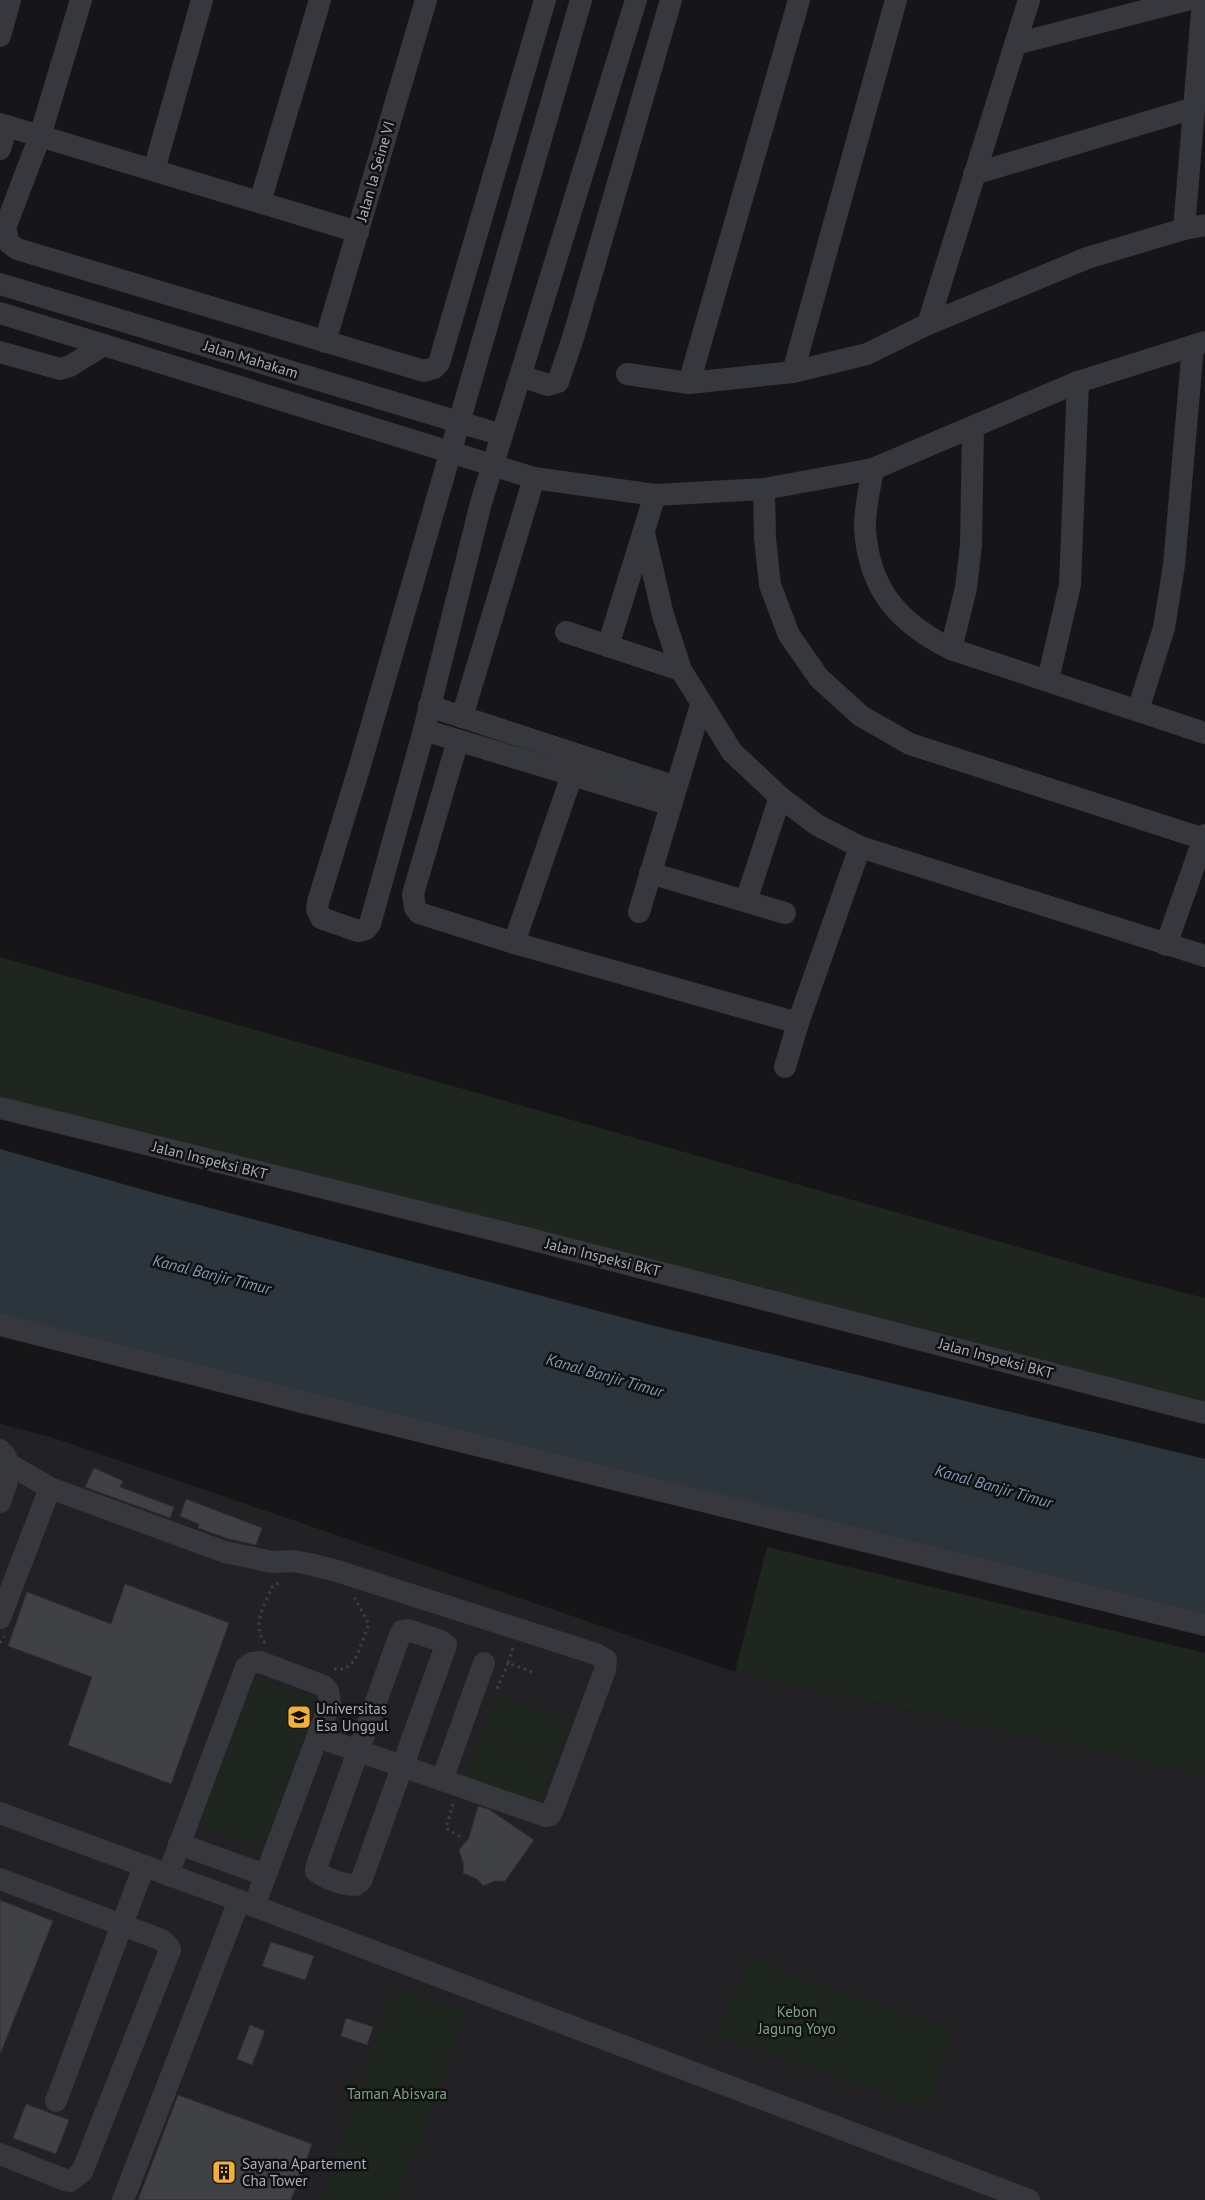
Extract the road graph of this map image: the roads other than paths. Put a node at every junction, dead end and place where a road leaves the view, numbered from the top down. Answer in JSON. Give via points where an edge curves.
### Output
{"nodes":[{"id":1,"x":10,"y":0,"type":"edge"},
{"id":2,"x":81,"y":0,"type":"edge"},
{"id":3,"x":202,"y":0,"type":"edge"},
{"id":4,"x":320,"y":0,"type":"edge"},
{"id":5,"x":426,"y":0,"type":"edge"},
{"id":6,"x":545,"y":0,"type":"edge"},
{"id":7,"x":581,"y":0,"type":"edge"},
{"id":8,"x":636,"y":0,"type":"edge"},
{"id":9,"x":671,"y":0,"type":"edge"},
{"id":10,"x":799,"y":0,"type":"edge"},
{"id":11,"x":896,"y":0,"type":"edge"},
{"id":12,"x":1029,"y":0,"type":"edge"},
{"id":13,"x":1186,"y":0,"type":"edge"},
{"id":14,"x":1203,"y":0,"type":"edge"},
{"id":15,"x":0,"y":36,"type":"edge"},
{"id":16,"x":1015,"y":44,"type":"junction"},
{"id":17,"x":1194,"y":108,"type":"junction"},
{"id":18,"x":3,"y":125,"type":"edge"},
{"id":19,"x":40,"y":136,"type":"junction"},
{"id":20,"x":0,"y":149,"type":"edge"},
{"id":21,"x":154,"y":170,"type":"junction"},
{"id":22,"x":974,"y":174,"type":"junction"},
{"id":23,"x":260,"y":202,"type":"junction"},
{"id":24,"x":1195,"y":227,"type":"edge"},
{"id":25,"x":358,"y":232,"type":"junction"},
{"id":26,"x":0,"y":284,"type":"edge"},
{"id":27,"x":0,"y":313,"type":"edge"},
{"id":28,"x":928,"y":324,"type":"junction"},
{"id":29,"x":325,"y":342,"type":"junction"},
{"id":30,"x":1199,"y":344,"type":"edge"},
{"id":31,"x":104,"y":345,"type":"junction"},
{"id":32,"x":0,"y":352,"type":"edge"},
{"id":33,"x":793,"y":372,"type":"junction"},
{"id":34,"x":627,"y":374,"type":"dead end"},
{"id":35,"x":521,"y":376,"type":"junction"},
{"id":36,"x":1078,"y":382,"type":"junction"},
{"id":37,"x":688,"y":383,"type":"junction"},
{"id":38,"x":459,"y":422,"type":"junction"},
{"id":39,"x":974,"y":427,"type":"junction"},
{"id":40,"x":502,"y":436,"type":"junction"},
{"id":41,"x":451,"y":452,"type":"junction"},
{"id":42,"x":494,"y":466,"type":"junction"},
{"id":43,"x":873,"y":469,"type":"junction"},
{"id":44,"x":534,"y":478,"type":"junction"},
{"id":45,"x":764,"y":489,"type":"junction"},
{"id":46,"x":654,"y":494,"type":"junction"},
{"id":47,"x":644,"y":533,"type":"junction"},
{"id":48,"x":566,"y":632,"type":"dead end"},
{"id":49,"x":608,"y":646,"type":"junction"},
{"id":50,"x":951,"y":649,"type":"junction"},
{"id":51,"x":681,"y":670,"type":"junction"},
{"id":52,"x":1048,"y":680,"type":"junction"},
{"id":53,"x":702,"y":705,"type":"junction"},
{"id":54,"x":429,"y":706,"type":"junction"},
{"id":55,"x":1138,"y":710,"type":"junction"},
{"id":56,"x":470,"y":719,"type":"junction"},
{"id":57,"x":424,"y":730,"type":"junction"},
{"id":58,"x":1205,"y":733,"type":"edge"},
{"id":59,"x":465,"y":742,"type":"junction"},
{"id":60,"x":572,"y":775,"type":"junction"},
{"id":61,"x":673,"y":796,"type":"junction"},
{"id":62,"x":780,"y":798,"type":"junction"},
{"id":63,"x":1204,"y":837,"type":"edge"},
{"id":64,"x":860,"y":847,"type":"junction"},
{"id":65,"x":650,"y":873,"type":"junction"},
{"id":66,"x":746,"y":901,"type":"junction"},
{"id":67,"x":639,"y":912,"type":"dead end"},
{"id":68,"x":786,"y":913,"type":"dead end"},
{"id":69,"x":514,"y":943,"type":"junction"},
{"id":70,"x":1166,"y":944,"type":"junction"},
{"id":71,"x":1205,"y":956,"type":"edge"},
{"id":72,"x":798,"y":1023,"type":"junction"},
{"id":73,"x":785,"y":1067,"type":"dead end"},
{"id":74,"x":0,"y":1108,"type":"edge"},
{"id":75,"x":0,"y":1325,"type":"edge"},
{"id":76,"x":1205,"y":1413,"type":"edge"},
{"id":77,"x":4,"y":1457,"type":"edge"},
{"id":78,"x":50,"y":1488,"type":"junction"},
{"id":79,"x":0,"y":1502,"type":"edge"},
{"id":80,"x":0,"y":1618,"type":"edge"},
{"id":81,"x":1205,"y":1625,"type":"edge"},
{"id":82,"x":484,"y":1663,"type":"dead end"},
{"id":83,"x":318,"y":1737,"type":"junction"},
{"id":84,"x":357,"y":1750,"type":"junction"},
{"id":85,"x":402,"y":1766,"type":"junction"},
{"id":86,"x":450,"y":1783,"type":"junction"},
{"id":87,"x":0,"y":1813,"type":"edge"},
{"id":88,"x":182,"y":1838,"type":"junction"},
{"id":89,"x":144,"y":1866,"type":"junction"},
{"id":90,"x":267,"y":1870,"type":"junction"},
{"id":91,"x":168,"y":1875,"type":"junction"},
{"id":92,"x":0,"y":1879,"type":"edge"},
{"id":93,"x":246,"y":1903,"type":"junction"},
{"id":94,"x":123,"y":1925,"type":"junction"},
{"id":95,"x":56,"y":2101,"type":"dead end"},
{"id":96,"x":0,"y":2154,"type":"edge"},
{"id":97,"x":123,"y":2200,"type":"edge"},
{"id":98,"x":1029,"y":2200,"type":"edge"}],
"edges":[{"from":1,"to":15,"type":"street"},
{"from":2,"to":19,"type":"street"},
{"from":3,"to":21,"type":"street"},
{"from":4,"to":23,"type":"street"},
{"from":5,"to":25,"type":"street","name":"Jalan la Seine VI"},
{"from":6,"to":29,"type":"street","via":[[439,363],[429,371],[418,371]]},
{"from":7,"to":38,"type":"street"},
{"from":8,"to":35,"type":"street"},
{"from":9,"to":35,"type":"street","via":[[558,382],[548,385]]},
{"from":10,"to":37,"type":"street"},
{"from":11,"to":33,"type":"street"},
{"from":12,"to":16,"type":"street"},
{"from":13,"to":16,"type":"street"},
{"from":14,"to":17,"type":"street"},
{"from":16,"to":22,"type":"street"},
{"from":17,"to":22,"type":"street"},
{"from":17,"to":24,"type":"street"},
{"from":18,"to":19,"type":"street"},
{"from":18,"to":20,"type":"street"},
{"from":19,"to":21,"type":"street"},
{"from":19,"to":29,"type":"street","via":[[5,228],[12,246]]},
{"from":21,"to":23,"type":"street"},
{"from":22,"to":28,"type":"street"},
{"from":23,"to":25,"type":"street"},
{"from":24,"to":28,"type":"street","via":[[1087,258]]},
{"from":25,"to":29,"type":"street","name":"Jalan la Seine VI"},
{"from":26,"to":38,"type":"street","name":"Jalan Mahakam"},
{"from":27,"to":31,"type":"street","name":"Jalan Mahakam"},
{"from":28,"to":33,"type":"street","via":[[867,354]]},
{"from":30,"to":36,"type":"street","name":"Jalan Mahakam"},
{"from":30,"to":55,"type":"street","via":[[1164,628]]},
{"from":31,"to":32,"type":"street","via":[[60,369]]},
{"from":31,"to":41,"type":"street","name":"Jalan Mahakam"},
{"from":33,"to":37,"type":"street"},
{"from":34,"to":37,"type":"street"},
{"from":35,"to":40,"type":"street"},
{"from":36,"to":39,"type":"street","name":"Jalan Mahakam"},
{"from":36,"to":52,"type":"street","via":[[1070,585]]},
{"from":38,"to":40,"type":"street","name":"Jalan Mahakam"},
{"from":38,"to":41,"type":"street"},
{"from":39,"to":43,"type":"street","name":"Jalan Mahakam"},
{"from":39,"to":50,"type":"street","via":[[972,545],[966,588]]},
{"from":40,"to":42,"type":"street"},
{"from":41,"to":42,"type":"street","name":"Jalan Mahakam"},
{"from":41,"to":57,"type":"street","via":[[318,902],[318,914],[325,921],[358,931],[369,927]]},
{"from":42,"to":44,"type":"street","name":"Jalan Mahakam"},
{"from":42,"to":54,"type":"street","via":[[481,503]]},
{"from":43,"to":45,"type":"street","name":"Jalan Mahakam"},
{"from":43,"to":50,"type":"street","via":[[865,528],[871,570],[891,606],[925,636]]},
{"from":44,"to":46,"type":"street","name":"Jalan Mahakam"},
{"from":44,"to":56,"type":"street"},
{"from":45,"to":46,"type":"street","name":"Jalan Mahakam"},
{"from":45,"to":63,"type":"street","via":[[770,585],[789,635],[819,678],[861,716],[910,744]]},
{"from":46,"to":47,"type":"street"},
{"from":47,"to":49,"type":"street"},
{"from":47,"to":51,"type":"street","via":[[663,615]]},
{"from":48,"to":49,"type":"street"},
{"from":49,"to":51,"type":"street"},
{"from":50,"to":52,"type":"street"},
{"from":51,"to":53,"type":"street"},
{"from":52,"to":55,"type":"street"},
{"from":53,"to":61,"type":"street"},
{"from":53,"to":62,"type":"street","via":[[732,752]]},
{"from":54,"to":56,"type":"street"},
{"from":54,"to":57,"type":"street"},
{"from":55,"to":58,"type":"street"},
{"from":56,"to":59,"type":"street"},
{"from":56,"to":61,"type":"street"},
{"from":57,"to":59,"type":"street"},
{"from":59,"to":60,"type":"street"},
{"from":59,"to":69,"type":"street","via":[[414,894],[415,908],[426,915]]},
{"from":60,"to":61,"type":"street"},
{"from":60,"to":69,"type":"street"},
{"from":61,"to":65,"type":"street"},
{"from":62,"to":64,"type":"street","via":[[816,825]]},
{"from":62,"to":66,"type":"street"},
{"from":63,"to":70,"type":"street"},
{"from":64,"to":70,"type":"street"},
{"from":64,"to":72,"type":"street"},
{"from":65,"to":66,"type":"street"},
{"from":65,"to":67,"type":"street"},
{"from":66,"to":68,"type":"street"},
{"from":69,"to":72,"type":"street"},
{"from":70,"to":71,"type":"street"},
{"from":72,"to":73,"type":"street"},
{"from":74,"to":76,"type":"street","name":"Jalan Inspeksi BKT","via":[[522,1237]]},
{"from":75,"to":81,"type":"street"},
{"from":77,"to":78,"type":"street"},
{"from":77,"to":79,"type":"street","via":[[8,1481]]},
{"from":78,"to":80,"type":"street"},
{"from":78,"to":86,"type":"street","via":[[225,1552],[328,1569],[596,1654],[606,1660],[550,1815],[540,1816]]},
{"from":82,"to":86,"type":"street"},
{"from":83,"to":84,"type":"street"},
{"from":83,"to":88,"type":"street","via":[[330,1703],[324,1686],[260,1662],[246,1667]]},
{"from":83,"to":90,"type":"street"},
{"from":84,"to":85,"type":"street"},
{"from":84,"to":85,"type":"street","via":[[317,1865],[316,1871],[321,1876],[351,1885],[361,1881]]},
{"from":84,"to":85,"type":"street","via":[[402,1631],[441,1641],[446,1645]]},
{"from":85,"to":86,"type":"street"},
{"from":87,"to":89,"type":"street"},
{"from":88,"to":90,"type":"street"},
{"from":88,"to":91,"type":"street"},
{"from":89,"to":91,"type":"street"},
{"from":89,"to":94,"type":"street"},
{"from":90,"to":93,"type":"street"},
{"from":91,"to":93,"type":"street"},
{"from":92,"to":94,"type":"street"},
{"from":93,"to":97,"type":"street"},
{"from":93,"to":98,"type":"street"},
{"from":94,"to":95,"type":"street"},
{"from":94,"to":96,"type":"street","via":[[162,1940],[170,1950],[82,2172],[70,2181],[64,2180]]}]}
